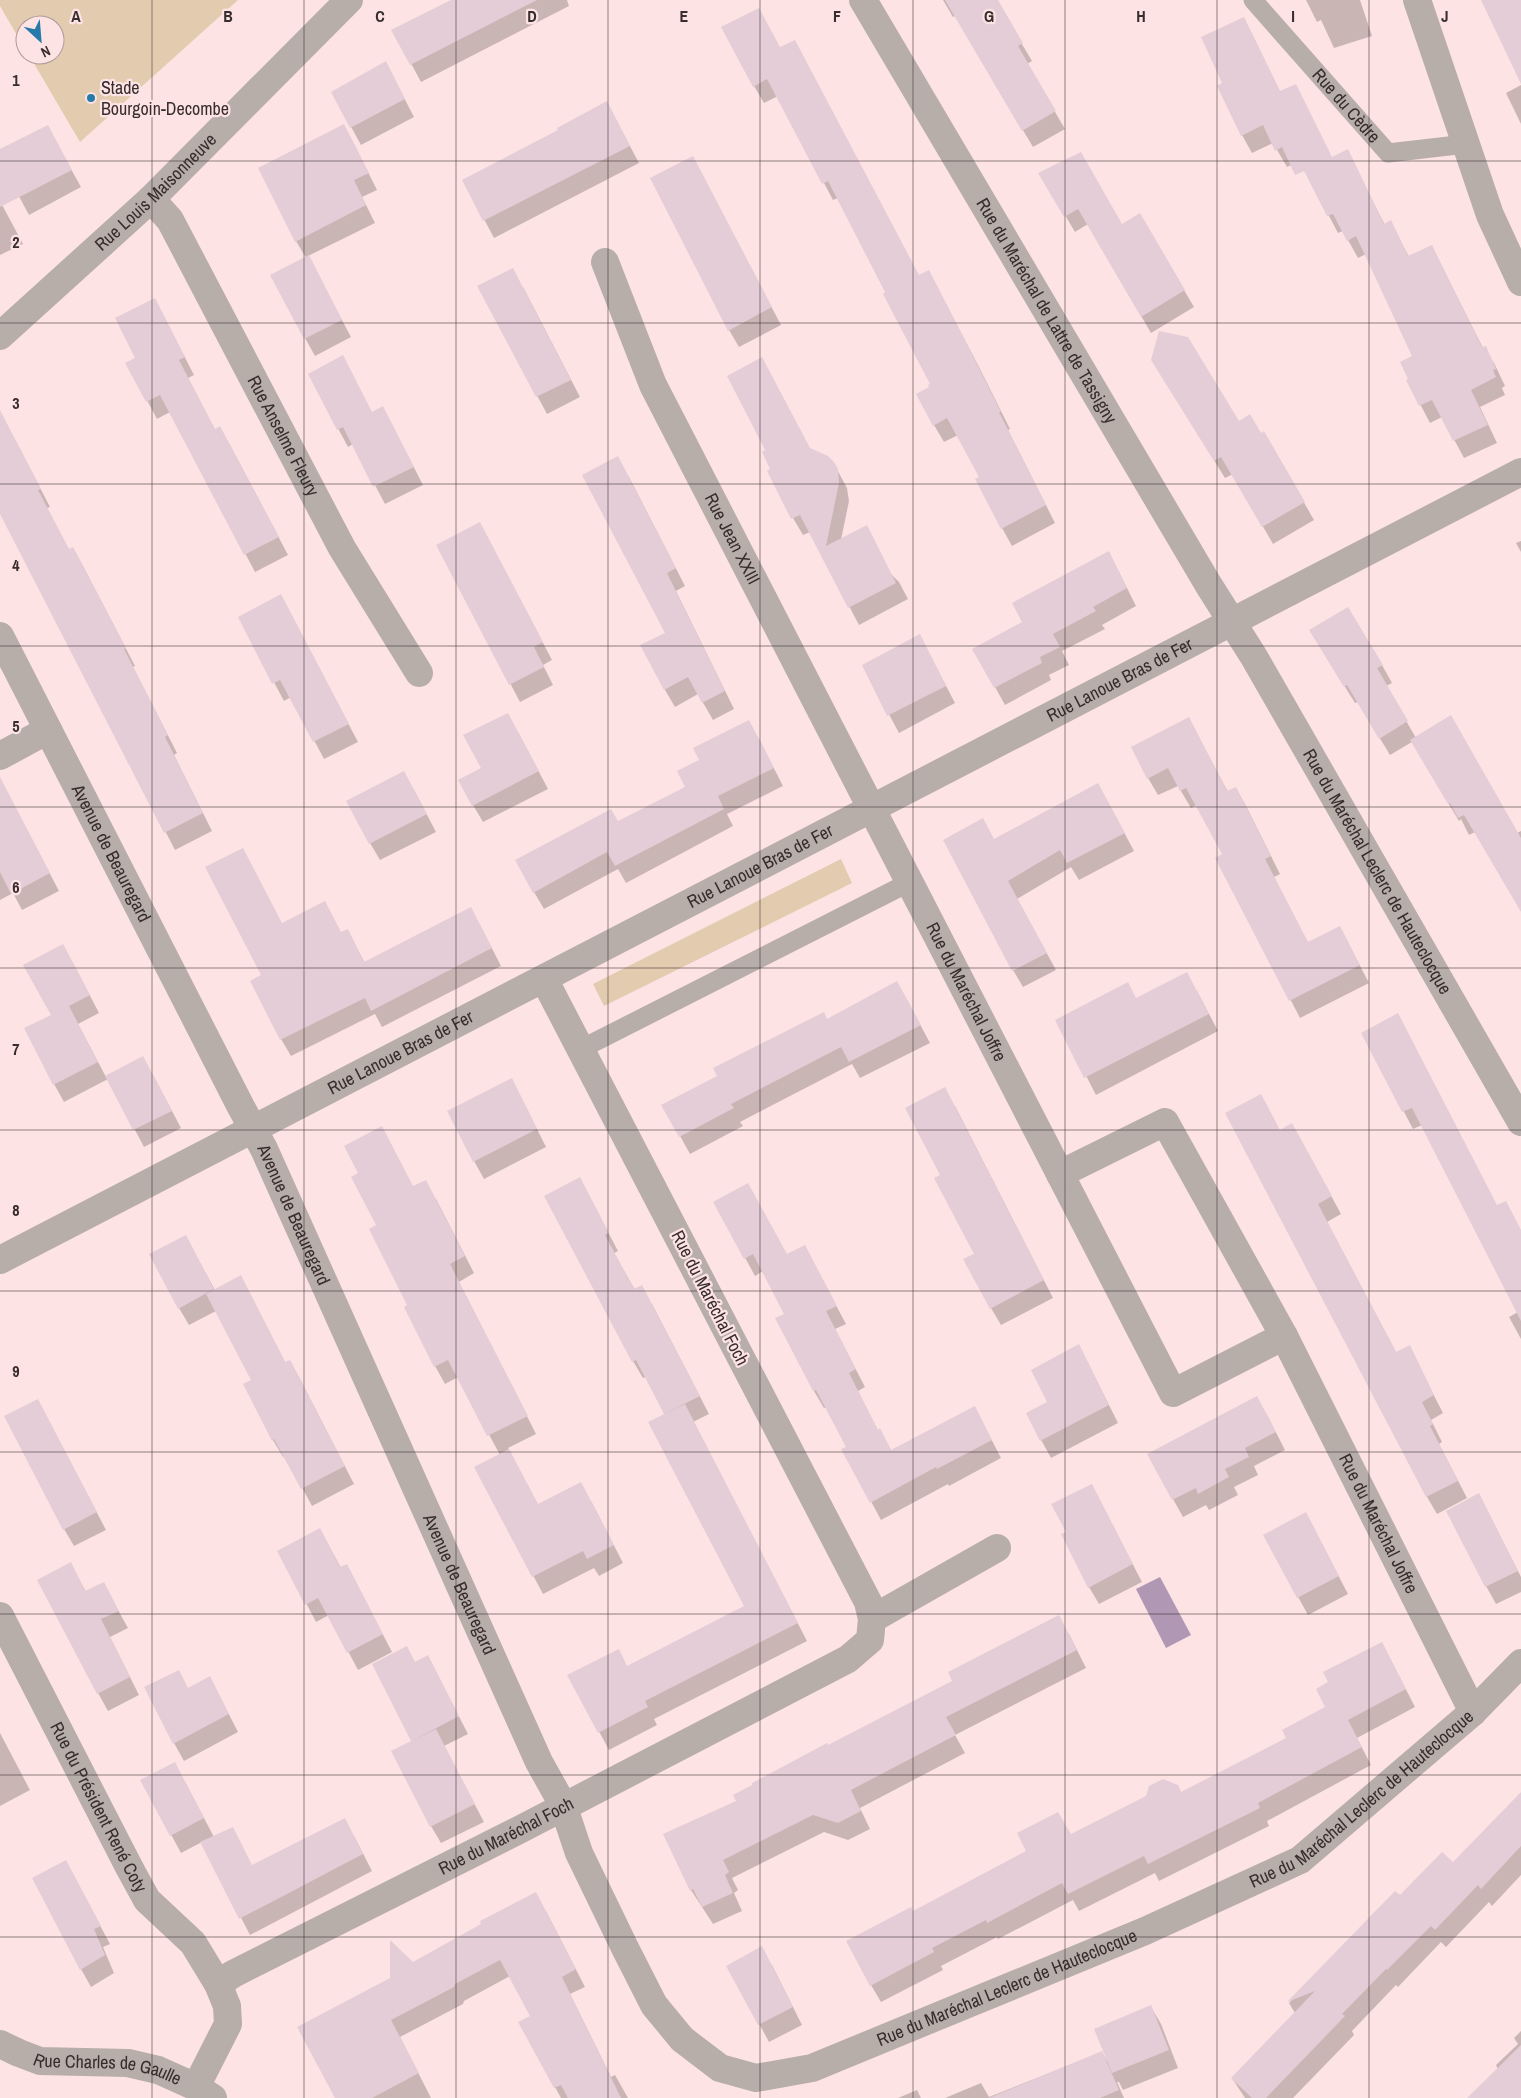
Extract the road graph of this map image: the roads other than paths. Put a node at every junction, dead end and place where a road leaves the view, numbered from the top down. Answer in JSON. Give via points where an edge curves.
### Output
{"nodes":[{"id":1,"x":349,"y":0,"type":"edge"},
{"id":2,"x":863,"y":0,"type":"edge"},
{"id":3,"x":1254,"y":0,"type":"edge"},
{"id":4,"x":1417,"y":0,"type":"edge"},
{"id":5,"x":1466,"y":144,"type":"junction"},
{"id":6,"x":151,"y":199,"type":"junction"},
{"id":7,"x":605,"y":262,"type":"dead end"},
{"id":8,"x":1521,"y":282,"type":"edge"},
{"id":9,"x":0,"y":336,"type":"edge"},
{"id":10,"x":1521,"y":472,"type":"edge"},
{"id":11,"x":1232,"y":622,"type":"junction"},
{"id":12,"x":0,"y":636,"type":"edge"},
{"id":13,"x":419,"y":673,"type":"dead end"},
{"id":14,"x":48,"y":730,"type":"junction"},
{"id":15,"x":0,"y":756,"type":"edge"},
{"id":16,"x":872,"y":809,"type":"junction"},
{"id":17,"x":910,"y":882,"type":"junction"},
{"id":18,"x":544,"y":979,"type":"junction"},
{"id":19,"x":581,"y":1049,"type":"junction"},
{"id":20,"x":1521,"y":1122,"type":"edge"},
{"id":21,"x":253,"y":1128,"type":"junction"},
{"id":22,"x":1060,"y":1174,"type":"junction"},
{"id":23,"x":0,"y":1260,"type":"edge"},
{"id":24,"x":1284,"y":1336,"type":"junction"},
{"id":25,"x":997,"y":1548,"type":"dead end"},
{"id":26,"x":0,"y":1616,"type":"edge"},
{"id":27,"x":872,"y":1619,"type":"junction"},
{"id":28,"x":1521,"y":1663,"type":"edge"},
{"id":29,"x":1473,"y":1712,"type":"junction"},
{"id":30,"x":563,"y":1805,"type":"junction"},
{"id":31,"x":218,"y":1984,"type":"junction"},
{"id":32,"x":0,"y":2044,"type":"edge"},
{"id":33,"x":205,"y":2092,"type":"edge"}],
"edges":[{"from":1,"to":6,"type":"street","name":"Rue Louis Maisonneuve"},
{"from":2,"to":11,"type":"street","name":"Rue du Maréchal de Lattre de Tassigny"},
{"from":3,"to":5,"type":"lane","name":"Rue du Cèdre","via":[[1388,153]]},
{"from":4,"to":5,"type":"street"},
{"from":5,"to":8,"type":"street","via":[[1490,215]]},
{"from":6,"to":9,"type":"street","name":"Rue Louis Maisonneuve"},
{"from":6,"to":13,"type":"street","name":"Rue Anselme Fleury","via":[[170,220],[342,548]]},
{"from":7,"to":16,"type":"street","name":"Rue Jean XXIII","via":[[653,385]]},
{"from":10,"to":11,"type":"street","name":"Rue Lanoue Bras de Fer"},
{"from":11,"to":16,"type":"street","name":"Rue Lanoue Bras de Fer"},
{"from":11,"to":20,"type":"street","name":"Rue du Maréchal Leclerc de Hauteclocque"},
{"from":12,"to":14,"type":"street","name":"Avenue de Beauregard"},
{"from":14,"to":15,"type":"street"},
{"from":14,"to":21,"type":"street","name":"Avenue de Beauregard"},
{"from":16,"to":17,"type":"street","name":"Rue du Maréchal Joffre"},
{"from":16,"to":18,"type":"street","name":"Rue Lanoue Bras de Fer"},
{"from":17,"to":19,"type":"lane"},
{"from":17,"to":22,"type":"street","name":"Rue du Maréchal Joffre"},
{"from":18,"to":19,"type":"street","name":"Rue du Maréchal Foch"},
{"from":18,"to":21,"type":"street","name":"Rue Lanoue Bras de Fer"},
{"from":19,"to":27,"type":"street","name":"Rue du Maréchal Foch","via":[[868,1602]]},
{"from":21,"to":23,"type":"street","name":"Rue Lanoue Bras de Fer"},
{"from":21,"to":30,"type":"street","name":"Avenue de Beauregard","via":[[539,1762]]},
{"from":22,"to":24,"type":"street","name":"Rue du Maréchal Joffre","via":[[1165,1122]]},
{"from":22,"to":24,"type":"street","name":"Rue du Maréchal Joffre","via":[[1173,1393]]},
{"from":24,"to":29,"type":"street","name":"Rue du Maréchal Joffre"},
{"from":25,"to":27,"type":"street"},
{"from":26,"to":31,"type":"street","name":"Rue du Président René Coty","via":[[148,1900],[193,1943]]},
{"from":27,"to":30,"type":"street","name":"Rue du Maréchal Foch","via":[[870,1640],[848,1659]]},
{"from":28,"to":29,"type":"street","name":"Rue du Maréchal Leclerc de Hauteclocque"},
{"from":29,"to":30,"type":"street","name":"Rue du Maréchal Leclerc de Hauteclocque","via":[[1300,1860],[1145,1931],[917,2026],[812,2068],[756,2078],[720,2068],[682,2039],[654,2005],[579,1854]]},
{"from":30,"to":31,"type":"street","name":"Rue du Maréchal Foch"},
{"from":31,"to":33,"type":"street","via":[[227,2006],[228,2024]]},
{"from":32,"to":33,"type":"street","name":"Rue Charles de Gaulle","via":[[40,2061],[128,2063],[158,2070]]}]}
